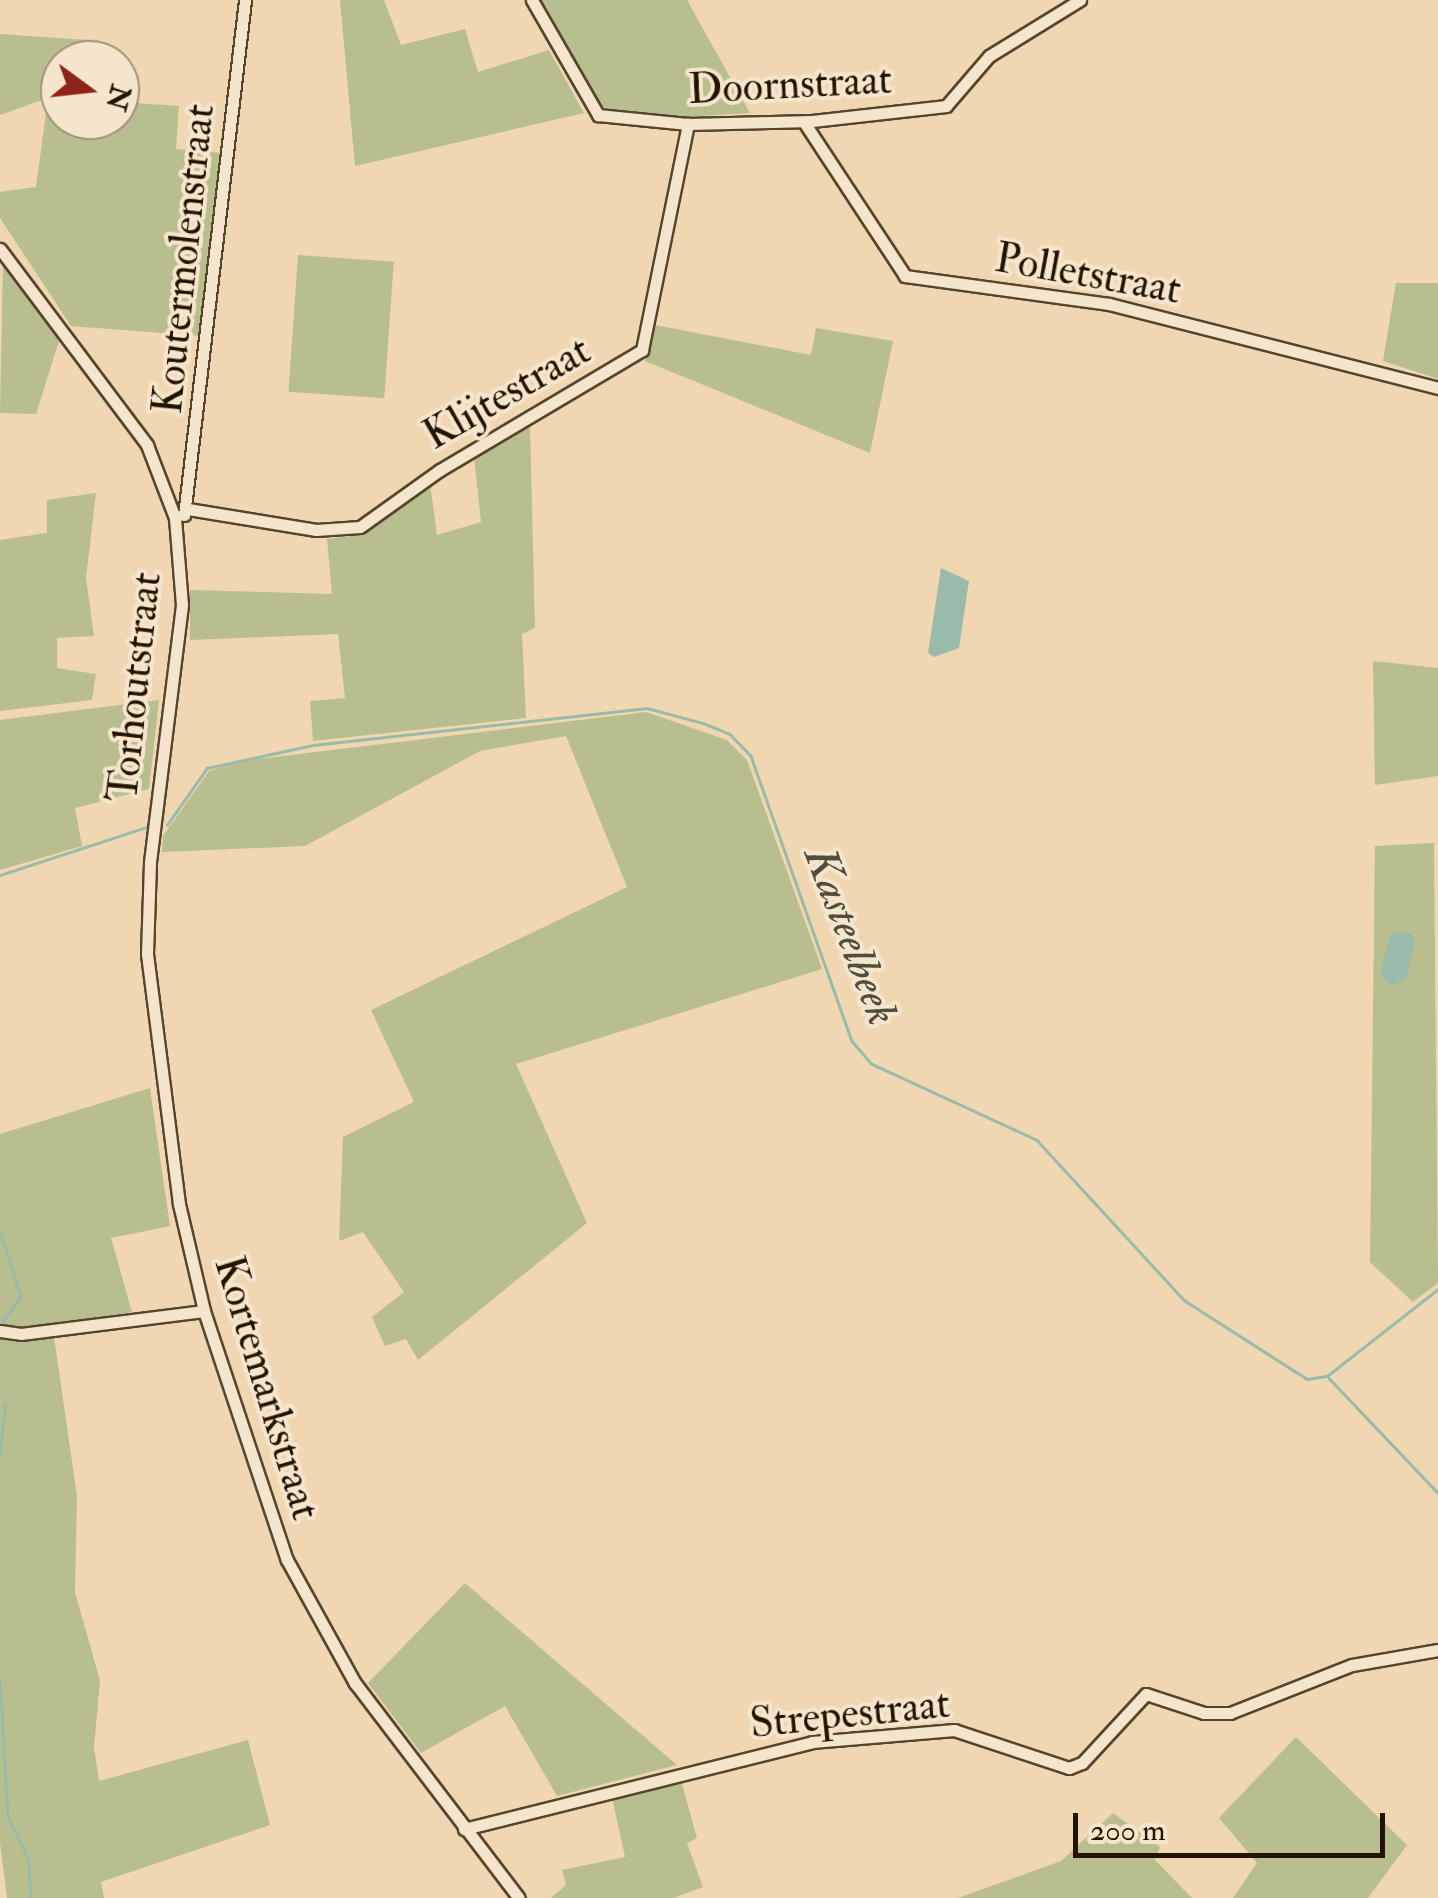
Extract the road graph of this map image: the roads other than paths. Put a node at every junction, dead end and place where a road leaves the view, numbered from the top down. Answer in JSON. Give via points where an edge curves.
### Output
{"nodes":[{"id":1,"x":244,"y":0,"type":"edge"},
{"id":2,"x":532,"y":0,"type":"edge"},
{"id":3,"x":1080,"y":0,"type":"edge"},
{"id":4,"x":804,"y":122,"type":"junction"},
{"id":5,"x":688,"y":124,"type":"junction"},
{"id":6,"x":0,"y":249,"type":"edge"},
{"id":7,"x":1438,"y":388,"type":"edge"},
{"id":8,"x":188,"y":509,"type":"junction"},
{"id":9,"x":176,"y":518,"type":"junction"},
{"id":10,"x":154,"y":828,"type":"joint"},
{"id":11,"x":204,"y":1311,"type":"junction"},
{"id":12,"x":0,"y":1331,"type":"edge"},
{"id":13,"x":1438,"y":1650,"type":"edge"},
{"id":14,"x":464,"y":1829,"type":"junction"},
{"id":15,"x":519,"y":1898,"type":"edge"}],
"edges":[{"from":1,"to":8,"type":"street","name":"Koutermolenstraat"},
{"from":2,"to":5,"type":"street","name":"Doornstraat","via":[[598,114]]},
{"from":3,"to":4,"type":"street","name":"Doornstraat","via":[[989,56],[946,106]]},
{"from":4,"to":5,"type":"street","name":"Doornstraat"},
{"from":4,"to":7,"type":"street","name":"Polletstraat","via":[[906,276],[1109,304]]},
{"from":5,"to":8,"type":"street","name":"Klijtestraat","via":[[642,350],[440,470],[360,528],[316,530]]},
{"from":6,"to":9,"type":"street","name":"Torhoutstraat","via":[[147,445]]},
{"from":8,"to":9,"type":"street"},
{"from":9,"to":10,"type":"street","name":"Torhoutstraat","via":[[182,605]]},
{"from":10,"to":11,"type":"street","name":"Kortemarkstraat","via":[[147,954],[179,1204]]},
{"from":11,"to":12,"type":"street"},
{"from":11,"to":14,"type":"street","name":"Kortemarkstraat","via":[[287,1560],[354,1683]]},
{"from":13,"to":14,"type":"street","name":"Strepestraat","via":[[1352,1664],[1230,1712],[1204,1713],[1146,1694],[1082,1763],[1069,1768],[954,1730],[812,1742]]},
{"from":14,"to":15,"type":"street","name":"Kortemarkstraat"}]}
